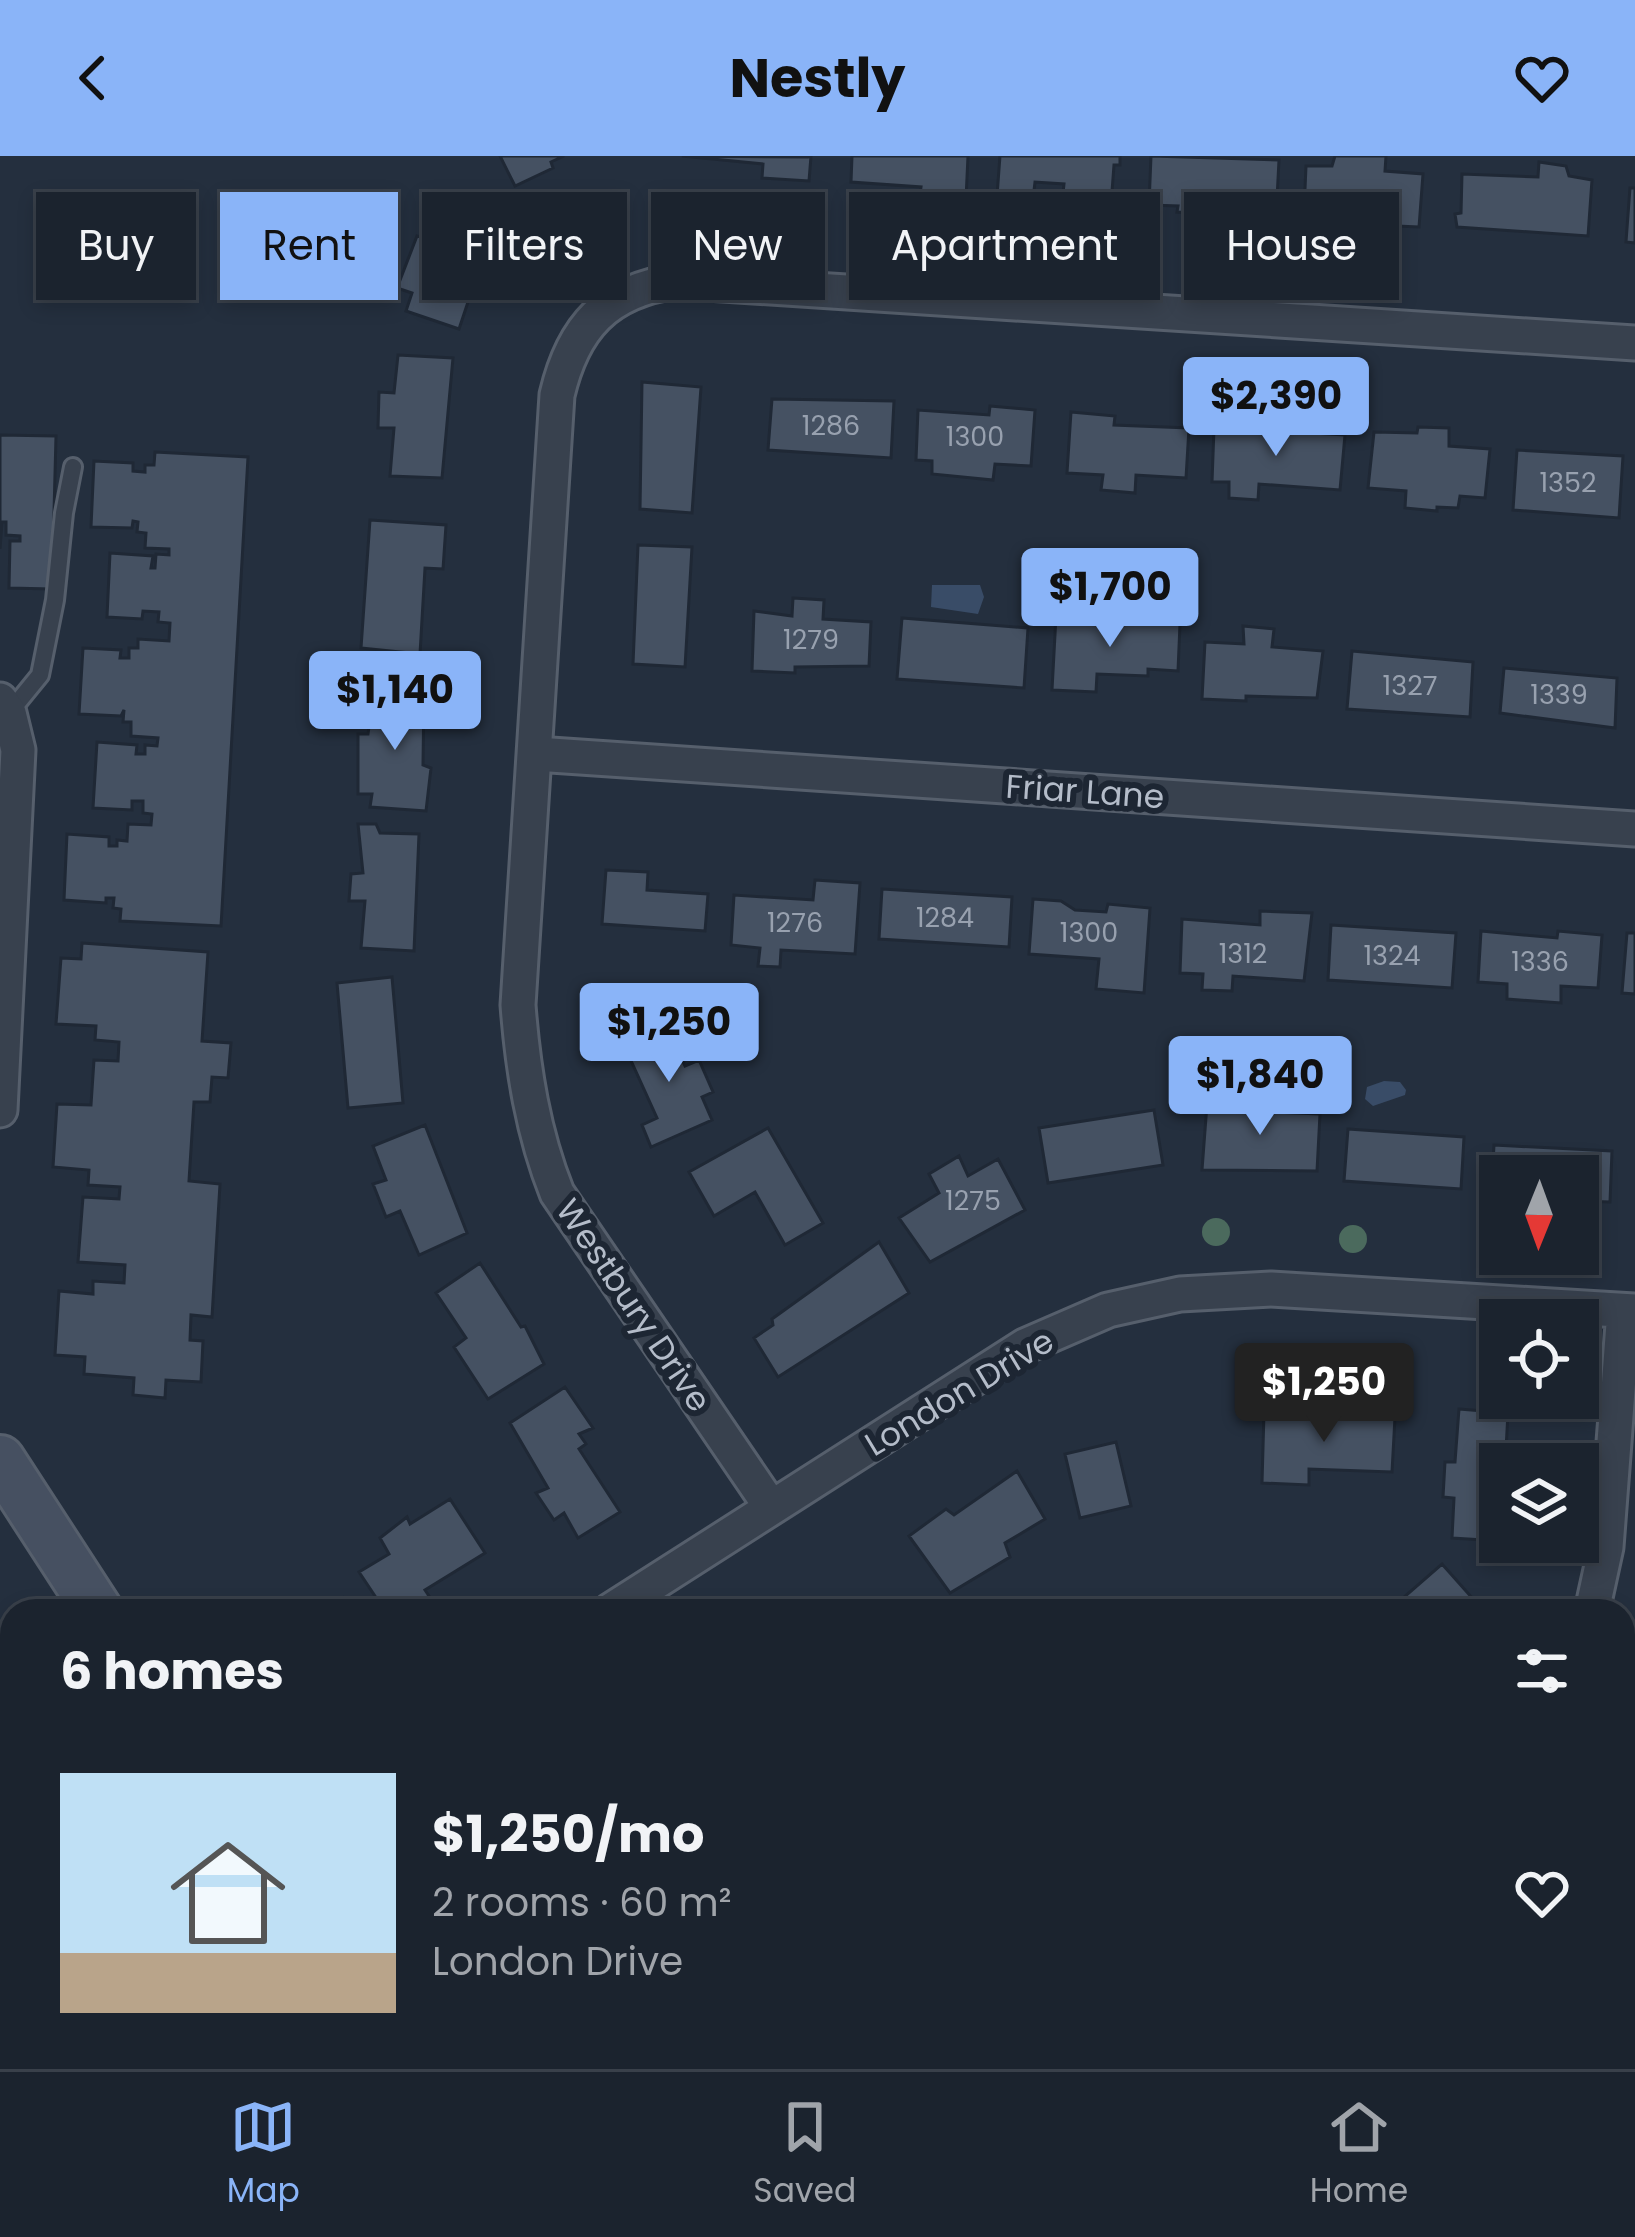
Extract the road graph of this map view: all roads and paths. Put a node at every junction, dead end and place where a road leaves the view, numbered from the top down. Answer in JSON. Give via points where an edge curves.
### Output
{"nodes":[{"id":1,"x":1635,"y":344,"type":"edge"},
{"id":2,"x":74,"y":467,"type":"dead end"},
{"id":3,"x":5,"y":706,"type":"edge"},
{"id":4,"x":536,"y":754,"type":"junction"},
{"id":5,"x":1635,"y":829,"type":"edge"},
{"id":6,"x":0,"y":1110,"type":"edge"},
{"id":7,"x":1629,"y":1311,"type":"edge"},
{"id":8,"x":0,"y":1460,"type":"edge"},
{"id":9,"x":771,"y":1507,"type":"junction"},
{"id":10,"x":90,"y":1599,"type":"edge"},
{"id":11,"x":629,"y":1599,"type":"edge"},
{"id":12,"x":1595,"y":1599,"type":"edge"}],
"edges":[{"from":1,"to":4,"type":"street","name":"Westbury Drive","via":[[708,282],[651,285],[582,329],[557,395]]},
{"from":2,"to":3,"type":"lane","via":[[40,674]]},
{"from":3,"to":6,"type":"street","via":[[18,750]]},
{"from":4,"to":5,"type":"street","name":"Friar Lane"},
{"from":4,"to":9,"type":"street","name":"Westbury Drive","via":[[518,1005],[542,1154],[556,1193]]},
{"from":7,"to":9,"type":"street","name":"London Drive","via":[[1271,1288],[1180,1294],[1108,1310],[1025,1346]]},
{"from":7,"to":12,"type":"street"},
{"from":8,"to":10,"type":"main road"},
{"from":9,"to":11,"type":"street","name":"London Drive"}]}
